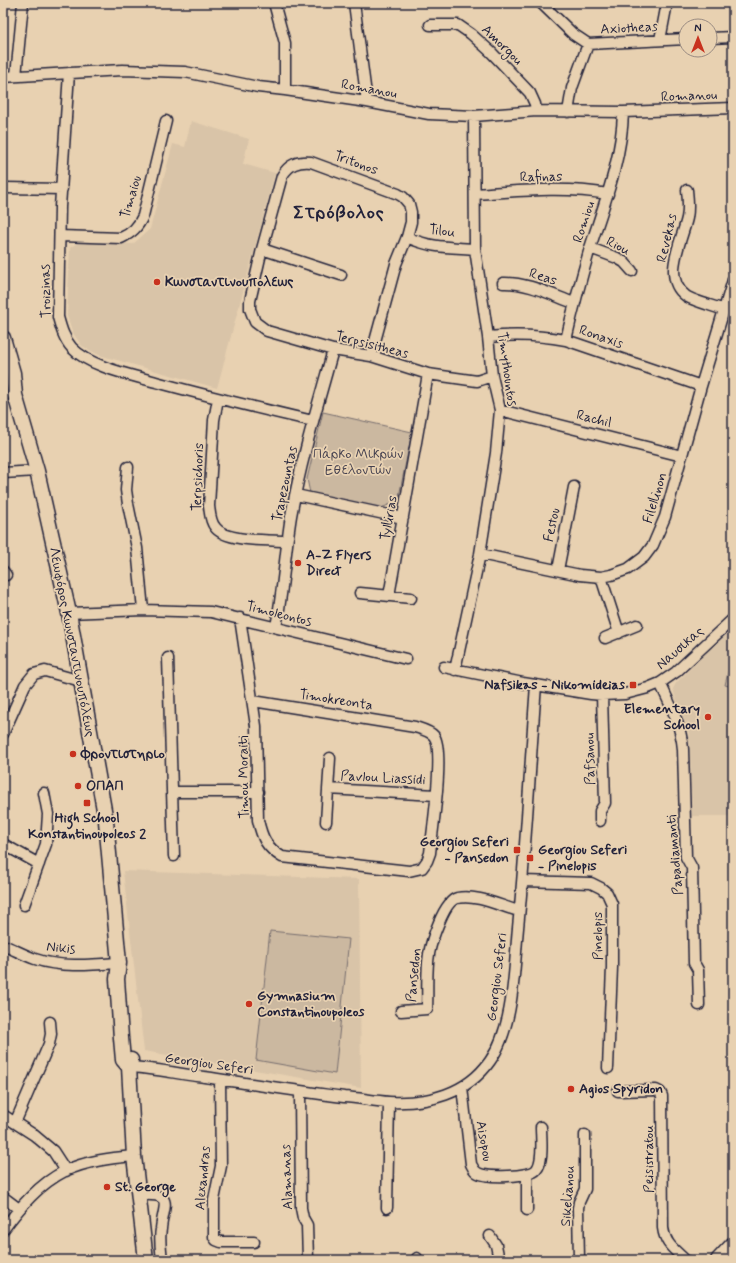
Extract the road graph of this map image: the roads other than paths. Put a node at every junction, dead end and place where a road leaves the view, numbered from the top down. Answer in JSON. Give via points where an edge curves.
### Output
{"nodes":[{"id":1,"x":23,"y":3,"type":"edge"},
{"id":2,"x":274,"y":3,"type":"edge"},
{"id":3,"x":354,"y":3,"type":"edge"},
{"id":4,"x":667,"y":3,"type":"edge"},
{"id":5,"x":543,"y":4,"type":"edge"},
{"id":6,"x":430,"y":25,"type":"dead end"},
{"id":7,"x":733,"y":37,"type":"edge"},
{"id":8,"x":718,"y":38,"type":"edge"},
{"id":9,"x":678,"y":39,"type":"edge"},
{"id":10,"x":660,"y":40,"type":"junction"},
{"id":11,"x":588,"y":44,"type":"junction"},
{"id":12,"x":69,"y":73,"type":"junction"},
{"id":13,"x":16,"y":76,"type":"junction"},
{"id":14,"x":3,"y":77,"type":"edge"},
{"id":15,"x":284,"y":90,"type":"junction"},
{"id":16,"x":367,"y":102,"type":"junction"},
{"id":17,"x":733,"y":108,"type":"edge"},
{"id":18,"x":536,"y":111,"type":"junction"},
{"id":19,"x":568,"y":112,"type":"junction"},
{"id":20,"x":623,"y":112,"type":"junction"},
{"id":21,"x":474,"y":116,"type":"junction"},
{"id":22,"x":166,"y":121,"type":"dead end"},
{"id":23,"x":5,"y":188,"type":"dead end"},
{"id":24,"x":62,"y":189,"type":"junction"},
{"id":25,"x":687,"y":190,"type":"dead end"},
{"id":26,"x":475,"y":194,"type":"junction"},
{"id":27,"x":608,"y":194,"type":"junction"},
{"id":28,"x":60,"y":236,"type":"junction"},
{"id":29,"x":407,"y":237,"type":"junction"},
{"id":30,"x":262,"y":248,"type":"junction"},
{"id":31,"x":475,"y":248,"type":"junction"},
{"id":32,"x":590,"y":248,"type":"junction"},
{"id":33,"x":632,"y":271,"type":"dead end"},
{"id":34,"x":340,"y":275,"type":"dead end"},
{"id":35,"x":733,"y":280,"type":"edge"},
{"id":36,"x":503,"y":283,"type":"dead end"},
{"id":37,"x":574,"y":303,"type":"junction"},
{"id":38,"x":724,"y":310,"type":"junction"},
{"id":39,"x":252,"y":317,"type":"joint"},
{"id":40,"x":488,"y":337,"type":"junction"},
{"id":41,"x":3,"y":338,"type":"edge"},
{"id":42,"x":566,"y":340,"type":"junction"},
{"id":43,"x":333,"y":350,"type":"junction"},
{"id":44,"x":371,"y":356,"type":"junction"},
{"id":45,"x":3,"y":369,"type":"edge"},
{"id":46,"x":428,"y":374,"type":"junction"},
{"id":47,"x":492,"y":376,"type":"junction"},
{"id":48,"x":701,"y":386,"type":"junction"},
{"id":49,"x":15,"y":395,"type":"junction"},
{"id":50,"x":218,"y":399,"type":"junction"},
{"id":51,"x":500,"y":410,"type":"junction"},
{"id":52,"x":313,"y":421,"type":"junction"},
{"id":53,"x":682,"y":456,"type":"junction"},
{"id":54,"x":128,"y":467,"type":"dead end"},
{"id":55,"x":37,"y":471,"type":"junction"},
{"id":56,"x":3,"y":473,"type":"edge"},
{"id":57,"x":574,"y":486,"type":"dead end"},
{"id":58,"x":296,"y":495,"type":"junction"},
{"id":59,"x":403,"y":518,"type":"junction"},
{"id":60,"x":287,"y":541,"type":"junction"},
{"id":61,"x":480,"y":554,"type":"junction"},
{"id":62,"x":558,"y":570,"type":"junction"},
{"id":63,"x":601,"y":577,"type":"junction"},
{"id":64,"x":360,"y":593,"type":"dead end"},
{"id":65,"x":389,"y":596,"type":"junction"},
{"id":66,"x":411,"y":598,"type":"dead end"},
{"id":67,"x":143,"y":610,"type":"junction"},
{"id":68,"x":69,"y":613,"type":"junction"},
{"id":69,"x":240,"y":618,"type":"junction"},
{"id":70,"x":733,"y":619,"type":"edge"},
{"id":71,"x":637,"y":625,"type":"dead end"},
{"id":72,"x":276,"y":627,"type":"junction"},
{"id":73,"x":619,"y":633,"type":"junction"},
{"id":74,"x":606,"y":638,"type":"dead end"},
{"id":75,"x":168,"y":658,"type":"dead end"},
{"id":76,"x":406,"y":659,"type":"dead end"},
{"id":77,"x":444,"y":668,"type":"dead end"},
{"id":78,"x":455,"y":670,"type":"junction"},
{"id":79,"x":81,"y":681,"type":"junction"},
{"id":80,"x":660,"y":683,"type":"junction"},
{"id":81,"x":536,"y":685,"type":"junction"},
{"id":82,"x":602,"y":695,"type":"junction"},
{"id":83,"x":253,"y":701,"type":"junction"},
{"id":84,"x":3,"y":734,"type":"edge"},
{"id":85,"x":330,"y":758,"type":"dead end"},
{"id":86,"x":328,"y":789,"type":"junction"},
{"id":87,"x":172,"y":792,"type":"junction"},
{"id":88,"x":258,"y":792,"type":"junction"},
{"id":89,"x":44,"y":793,"type":"dead end"},
{"id":90,"x":436,"y":795,"type":"junction"},
{"id":91,"x":600,"y":821,"type":"dead end"},
{"id":92,"x":326,"y":822,"type":"dead end"},
{"id":93,"x":3,"y":844,"type":"edge"},
{"id":94,"x":174,"y":856,"type":"dead end"},
{"id":95,"x":39,"y":864,"type":"junction"},
{"id":96,"x":422,"y":868,"type":"joint"},
{"id":97,"x":522,"y":881,"type":"junction"},
{"id":98,"x":24,"y":905,"type":"dead end"},
{"id":99,"x":519,"y":911,"type":"junction"},
{"id":100,"x":3,"y":945,"type":"edge"},
{"id":101,"x":119,"y":963,"type":"junction"},
{"id":102,"x":699,"y":1005,"type":"dead end"},
{"id":103,"x":401,"y":1011,"type":"dead end"},
{"id":104,"x":50,"y":1022,"type":"dead end"},
{"id":105,"x":129,"y":1067,"type":"junction"},
{"id":106,"x":608,"y":1068,"type":"dead end"},
{"id":107,"x":220,"y":1080,"type":"junction"},
{"id":108,"x":462,"y":1087,"type":"junction"},
{"id":109,"x":618,"y":1091,"type":"dead end"},
{"id":110,"x":300,"y":1092,"type":"junction"},
{"id":111,"x":389,"y":1102,"type":"junction"},
{"id":112,"x":3,"y":1115,"type":"edge"},
{"id":113,"x":15,"y":1123,"type":"junction"},
{"id":114,"x":541,"y":1127,"type":"dead end"},
{"id":115,"x":585,"y":1135,"type":"dead end"},
{"id":116,"x":134,"y":1156,"type":"junction"},
{"id":117,"x":66,"y":1171,"type":"junction"},
{"id":118,"x":527,"y":1175,"type":"junction"},
{"id":119,"x":139,"y":1195,"type":"junction"},
{"id":120,"x":3,"y":1197,"type":"edge"},
{"id":121,"x":387,"y":1208,"type":"dead end"},
{"id":122,"x":19,"y":1209,"type":"junction"},
{"id":123,"x":527,"y":1210,"type":"dead end"},
{"id":124,"x":3,"y":1230,"type":"edge"},
{"id":125,"x":490,"y":1236,"type":"dead end"},
{"id":126,"x":254,"y":1242,"type":"dead end"},
{"id":127,"x":733,"y":1244,"type":"edge"},
{"id":128,"x":146,"y":1260,"type":"edge"},
{"id":129,"x":162,"y":1260,"type":"edge"},
{"id":130,"x":308,"y":1260,"type":"edge"},
{"id":131,"x":499,"y":1260,"type":"edge"},
{"id":132,"x":579,"y":1260,"type":"edge"},
{"id":133,"x":685,"y":1260,"type":"edge"},
{"id":134,"x":718,"y":1260,"type":"edge"}],
"edges":[{"from":1,"to":13,"type":"street"},
{"from":2,"to":15,"type":"street","via":[[285,43]]},
{"from":3,"to":16,"type":"street"},
{"from":4,"to":10,"type":"street"},
{"from":5,"to":11,"type":"street","name":"Axiotheas","via":[[573,34]]},
{"from":6,"to":18,"type":"street","name":"Amorgou","via":[[458,25],[471,34],[530,93]]},
{"from":7,"to":8,"type":"street"},
{"from":9,"to":10,"type":"street","name":"Axiotheas"},
{"from":10,"to":11,"type":"street","name":"Axiotheas"},
{"from":11,"to":19,"type":"street","via":[[572,88]]},
{"from":12,"to":13,"type":"street","name":"Romanou"},
{"from":12,"to":15,"type":"street","name":"Romanou","via":[[122,70],[185,72]]},
{"from":12,"to":24,"type":"street","name":"Troizinas"},
{"from":13,"to":14,"type":"street","name":"Romanou"},
{"from":15,"to":16,"type":"street","name":"Romanou"},
{"from":16,"to":21,"type":"street","name":"Romanou","via":[[429,114]]},
{"from":17,"to":20,"type":"street","name":"Romanou"},
{"from":18,"to":19,"type":"street","name":"Romanou"},
{"from":18,"to":21,"type":"street","name":"Romanou"},
{"from":19,"to":20,"type":"street","name":"Romanou"},
{"from":20,"to":27,"type":"street","name":"Romiou","via":[[622,136]]},
{"from":21,"to":26,"type":"street","name":"Timythountos"},
{"from":22,"to":28,"type":"street","name":"Timaiou","via":[[139,226],[121,238]]},
{"from":23,"to":24,"type":"street"},
{"from":24,"to":28,"type":"street","name":"Troizinas"},
{"from":25,"to":38,"type":"street","name":"Revekas","via":[[687,216],[675,262],[675,283],[687,297]]},
{"from":26,"to":27,"type":"street","name":"Rafinas","via":[[542,190],[592,191]]},
{"from":26,"to":31,"type":"street","name":"Timythountos"},
{"from":27,"to":32,"type":"street","name":"Romiou"},
{"from":28,"to":50,"type":"street","name":"Troizinas","via":[[58,317],[63,334],[72,348],[106,368]]},
{"from":29,"to":30,"type":"street","name":"Tritonos","via":[[411,212],[403,197],[391,190],[304,161],[292,164],[282,176]]},
{"from":29,"to":31,"type":"street","name":"Tilou","via":[[434,246]]},
{"from":29,"to":44,"type":"street","name":"Tritonos","via":[[396,264]]},
{"from":30,"to":34,"type":"street"},
{"from":30,"to":39,"type":"street","name":"Tritonos","via":[[250,301]]},
{"from":31,"to":40,"type":"street","name":"Timythountos"},
{"from":32,"to":33,"type":"street","name":"Riou","via":[[617,258]]},
{"from":32,"to":37,"type":"street","name":"Romiou"},
{"from":35,"to":38,"type":"street","name":"Filellinon"},
{"from":36,"to":37,"type":"street","name":"Reas","via":[[512,282],[528,286]]},
{"from":37,"to":42,"type":"street","name":"Romiou"},
{"from":38,"to":48,"type":"street","name":"Filellinon"},
{"from":39,"to":43,"type":"street","name":"Terpsisitheas","via":[[254,322],[266,330]]},
{"from":40,"to":42,"type":"street","name":"Ronaxis","via":[[528,335]]},
{"from":40,"to":47,"type":"street","name":"Timythountos"},
{"from":41,"to":49,"type":"street","name":"Λεωφόρος Κωνσταντινουπόλεως","via":[[13,373]]},
{"from":42,"to":48,"type":"street","name":"Ronaxis"},
{"from":43,"to":44,"type":"street","name":"Terpsisitheas"},
{"from":43,"to":52,"type":"street","name":"Trapezountas"},
{"from":44,"to":46,"type":"street","name":"Terpsisitheas"},
{"from":45,"to":49,"type":"street","name":"Λεωφόρος Κωνσταντινουπόλεως"},
{"from":46,"to":47,"type":"street","name":"Terpsisitheas","via":[[478,380]]},
{"from":46,"to":59,"type":"street","name":"Tyllirias"},
{"from":47,"to":51,"type":"street","name":"Timythountos"},
{"from":48,"to":53,"type":"street","name":"Filellinon"},
{"from":49,"to":55,"type":"street","name":"Λεωφόρος Κωνσταντινουπόλεως"},
{"from":50,"to":52,"type":"street","name":"Troizinas"},
{"from":50,"to":60,"type":"street","name":"Terpsichoris","via":[[214,420],[210,518],[222,534],[234,538]]},
{"from":51,"to":53,"type":"street","name":"Rachil"},
{"from":51,"to":61,"type":"street","name":"Timythountos"},
{"from":52,"to":58,"type":"street","name":"Trapezountas"},
{"from":53,"to":63,"type":"street","name":"Filellinon","via":[[653,545],[644,557],[628,569]]},
{"from":54,"to":67,"type":"street","via":[[126,490],[137,548]]},
{"from":55,"to":56,"type":"street"},
{"from":55,"to":68,"type":"street","name":"Λεωφόρος Κωνσταντινουπόλεως"},
{"from":57,"to":62,"type":"street","name":"Festou"},
{"from":58,"to":59,"type":"street"},
{"from":58,"to":60,"type":"street","name":"Trapezountas"},
{"from":59,"to":65,"type":"street","name":"Tyllirias"},
{"from":60,"to":72,"type":"street","name":"Trapezountas"},
{"from":61,"to":62,"type":"street","name":"Filellinon"},
{"from":61,"to":78,"type":"street","name":"Timythountos"},
{"from":62,"to":63,"type":"street","name":"Filellinon"},
{"from":63,"to":73,"type":"street"},
{"from":64,"to":65,"type":"street"},
{"from":65,"to":66,"type":"street"},
{"from":67,"to":68,"type":"street","name":"Timoleontos"},
{"from":67,"to":69,"type":"street","name":"Timoleontos","via":[[212,612]]},
{"from":68,"to":79,"type":"street","name":"Λεωφόρος Κωνσταντινουπόλεως"},
{"from":69,"to":72,"type":"street","name":"Timoleontos"},
{"from":69,"to":83,"type":"street","name":"Timou Moraiti"},
{"from":70,"to":80,"type":"street","name":"Ναυσικας","via":[[676,672]]},
{"from":71,"to":73,"type":"street"},
{"from":72,"to":76,"type":"street","name":"Timoleontos"},
{"from":73,"to":74,"type":"street"},
{"from":75,"to":87,"type":"street"},
{"from":77,"to":78,"type":"street","name":"Ναυσικας"},
{"from":78,"to":81,"type":"street","name":"Ναυσικας"},
{"from":79,"to":84,"type":"street","via":[[45,671],[34,674],[25,685]]},
{"from":79,"to":101,"type":"street","name":"Λεωφόρος Κωνσταντινουπόλεως","via":[[106,821]]},
{"from":80,"to":82,"type":"street","name":"Ναυσικας","via":[[625,694]]},
{"from":80,"to":102,"type":"street","name":"Papadiamanti","via":[[683,742],[686,857],[692,868],[694,963],[698,970]]},
{"from":81,"to":82,"type":"street","name":"Ναυσικας"},
{"from":81,"to":97,"type":"street","name":"Georgiou Seferi"},
{"from":82,"to":91,"type":"street","name":"Pafsanou","via":[[605,803],[600,811]]},
{"from":83,"to":88,"type":"street","name":"Timou Moraiti"},
{"from":83,"to":90,"type":"street","name":"Timokreonta","via":[[415,726],[425,731],[434,736],[438,748]]},
{"from":85,"to":86,"type":"street","name":"Pavlou Liassidi"},
{"from":86,"to":90,"type":"street","name":"Pavlou Liassidi"},
{"from":86,"to":92,"type":"street","name":"Pavlou Liassidi"},
{"from":87,"to":88,"type":"street"},
{"from":87,"to":94,"type":"street"},
{"from":88,"to":96,"type":"street","name":"Timou Moraiti","via":[[258,820],[261,833],[272,851],[282,857],[409,871]]},
{"from":89,"to":95,"type":"street","via":[[48,814],[46,844]]},
{"from":90,"to":96,"type":"street","name":"Timokreonta","via":[[430,853]]},
{"from":93,"to":95,"type":"street"},
{"from":95,"to":98,"type":"street"},
{"from":97,"to":99,"type":"street","name":"Georgiou Seferi"},
{"from":97,"to":106,"type":"street","name":"Pinelopis","via":[[591,883],[601,888],[612,904]]},
{"from":99,"to":103,"type":"street","name":"Pansedon","via":[[478,899],[455,898],[447,905],[442,915],[429,953],[427,1009]]},
{"from":99,"to":108,"type":"street","name":"Georgiou Seferi","via":[[510,1005],[504,1034],[490,1060],[478,1075]]},
{"from":100,"to":101,"type":"street","name":"Nikis","via":[[35,959],[52,963]]},
{"from":101,"to":105,"type":"street","name":"Λεωφόρος Κωνσταντινουπόλεως","via":[[117,979],[123,1060]]},
{"from":104,"to":113,"type":"street","via":[[49,1044]]},
{"from":105,"to":107,"type":"street","name":"Georgiou Seferi"},
{"from":105,"to":116,"type":"street","name":"Λεωφόρος Κωνσταντινουπόλεως"},
{"from":107,"to":110,"type":"street","name":"Georgiou Seferi"},
{"from":107,"to":126,"type":"street","name":"Alexandras","via":[[221,1166],[214,1200],[214,1237],[221,1242]]},
{"from":108,"to":111,"type":"street","name":"Georgiou Seferi","via":[[434,1099]]},
{"from":108,"to":118,"type":"street","name":"Aisopou","via":[[469,1152],[475,1171],[487,1176]]},
{"from":109,"to":133,"type":"street","name":"Peisistratou","via":[[656,1090],[662,1096],[662,1228],[664,1237]]},
{"from":110,"to":111,"type":"street","name":"Georgiou Seferi"},
{"from":110,"to":130,"type":"street","name":"Alamanas","via":[[301,1208],[307,1225]]},
{"from":111,"to":121,"type":"street"},
{"from":112,"to":113,"type":"street"},
{"from":113,"to":117,"type":"street","via":[[53,1151]]},
{"from":114,"to":118,"type":"street","via":[[540,1164]]},
{"from":115,"to":132,"type":"street","name":"Sikelianou","via":[[585,1190],[578,1208]]},
{"from":116,"to":117,"type":"street","via":[[88,1163]]},
{"from":116,"to":119,"type":"street","name":"Λεωφόρος Κωνσταντινουπόλεως"},
{"from":117,"to":122,"type":"street","via":[[48,1182]]},
{"from":118,"to":123,"type":"street"},
{"from":119,"to":128,"type":"street","name":"Λεωφόρος Κωνσταντινουπόλεως"},
{"from":119,"to":129,"type":"street","via":[[156,1195],[165,1202],[161,1228]]},
{"from":120,"to":122,"type":"street"},
{"from":122,"to":124,"type":"street"},
{"from":125,"to":131,"type":"street","via":[[496,1245]]},
{"from":127,"to":134,"type":"street"}]}
